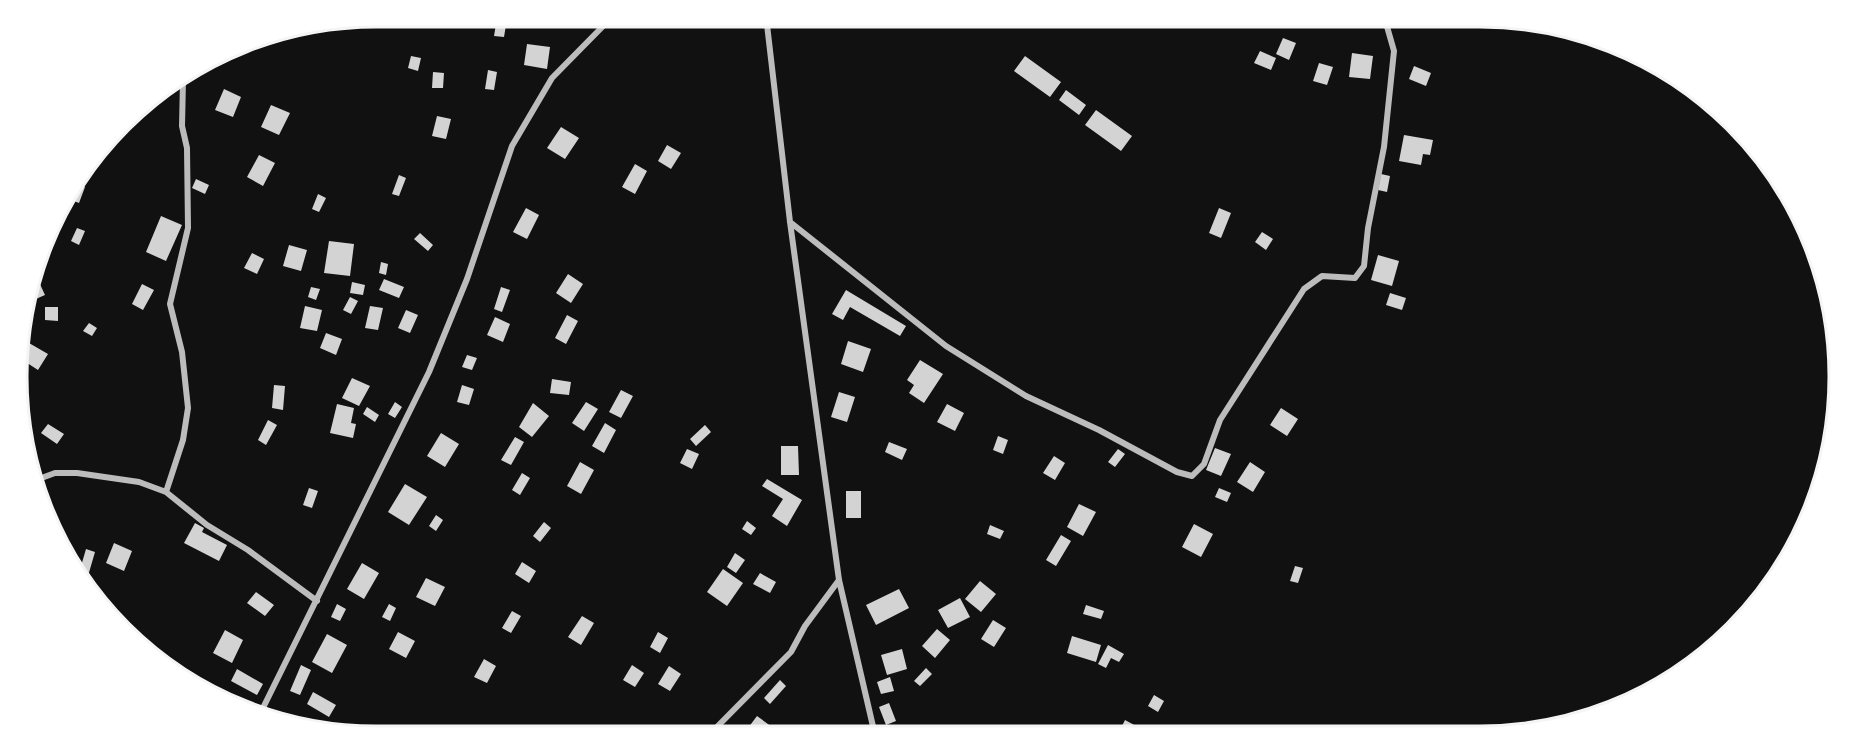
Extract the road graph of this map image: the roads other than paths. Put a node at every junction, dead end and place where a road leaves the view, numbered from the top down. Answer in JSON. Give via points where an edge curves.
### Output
{"nodes":[{"id":1,"x":602,"y":27,"type":"edge"},
{"id":2,"x":767,"y":27,"type":"edge"},
{"id":3,"x":1387,"y":27,"type":"edge"},
{"id":4,"x":183,"y":85,"type":"edge"},
{"id":5,"x":790,"y":222,"type":"junction"},
{"id":6,"x":42,"y":478,"type":"edge"},
{"id":7,"x":166,"y":492,"type":"junction"},
{"id":8,"x":839,"y":580,"type":"junction"},
{"id":9,"x":317,"y":601,"type":"junction"},
{"id":10,"x":264,"y":707,"type":"edge"},
{"id":11,"x":718,"y":726,"type":"edge"},
{"id":12,"x":873,"y":726,"type":"edge"}],
"edges":[{"from":1,"to":9,"type":"street","via":[[552,78],[512,146],[467,279],[429,372]]},
{"from":2,"to":5,"type":"street"},
{"from":3,"to":5,"type":"street","via":[[1394,51],[1384,147],[1364,266],[1355,278],[1322,276],[1304,289],[1220,420],[1204,464],[1192,476],[1026,396],[946,346]]},
{"from":4,"to":7,"type":"street","via":[[188,228],[170,304],[182,352],[188,408],[183,440]]},
{"from":5,"to":8,"type":"street"},
{"from":6,"to":7,"type":"street","via":[[77,473],[139,482]]},
{"from":7,"to":9,"type":"street"},
{"from":8,"to":11,"type":"street","via":[[791,652]]},
{"from":8,"to":12,"type":"street"},
{"from":9,"to":10,"type":"street"}]}
